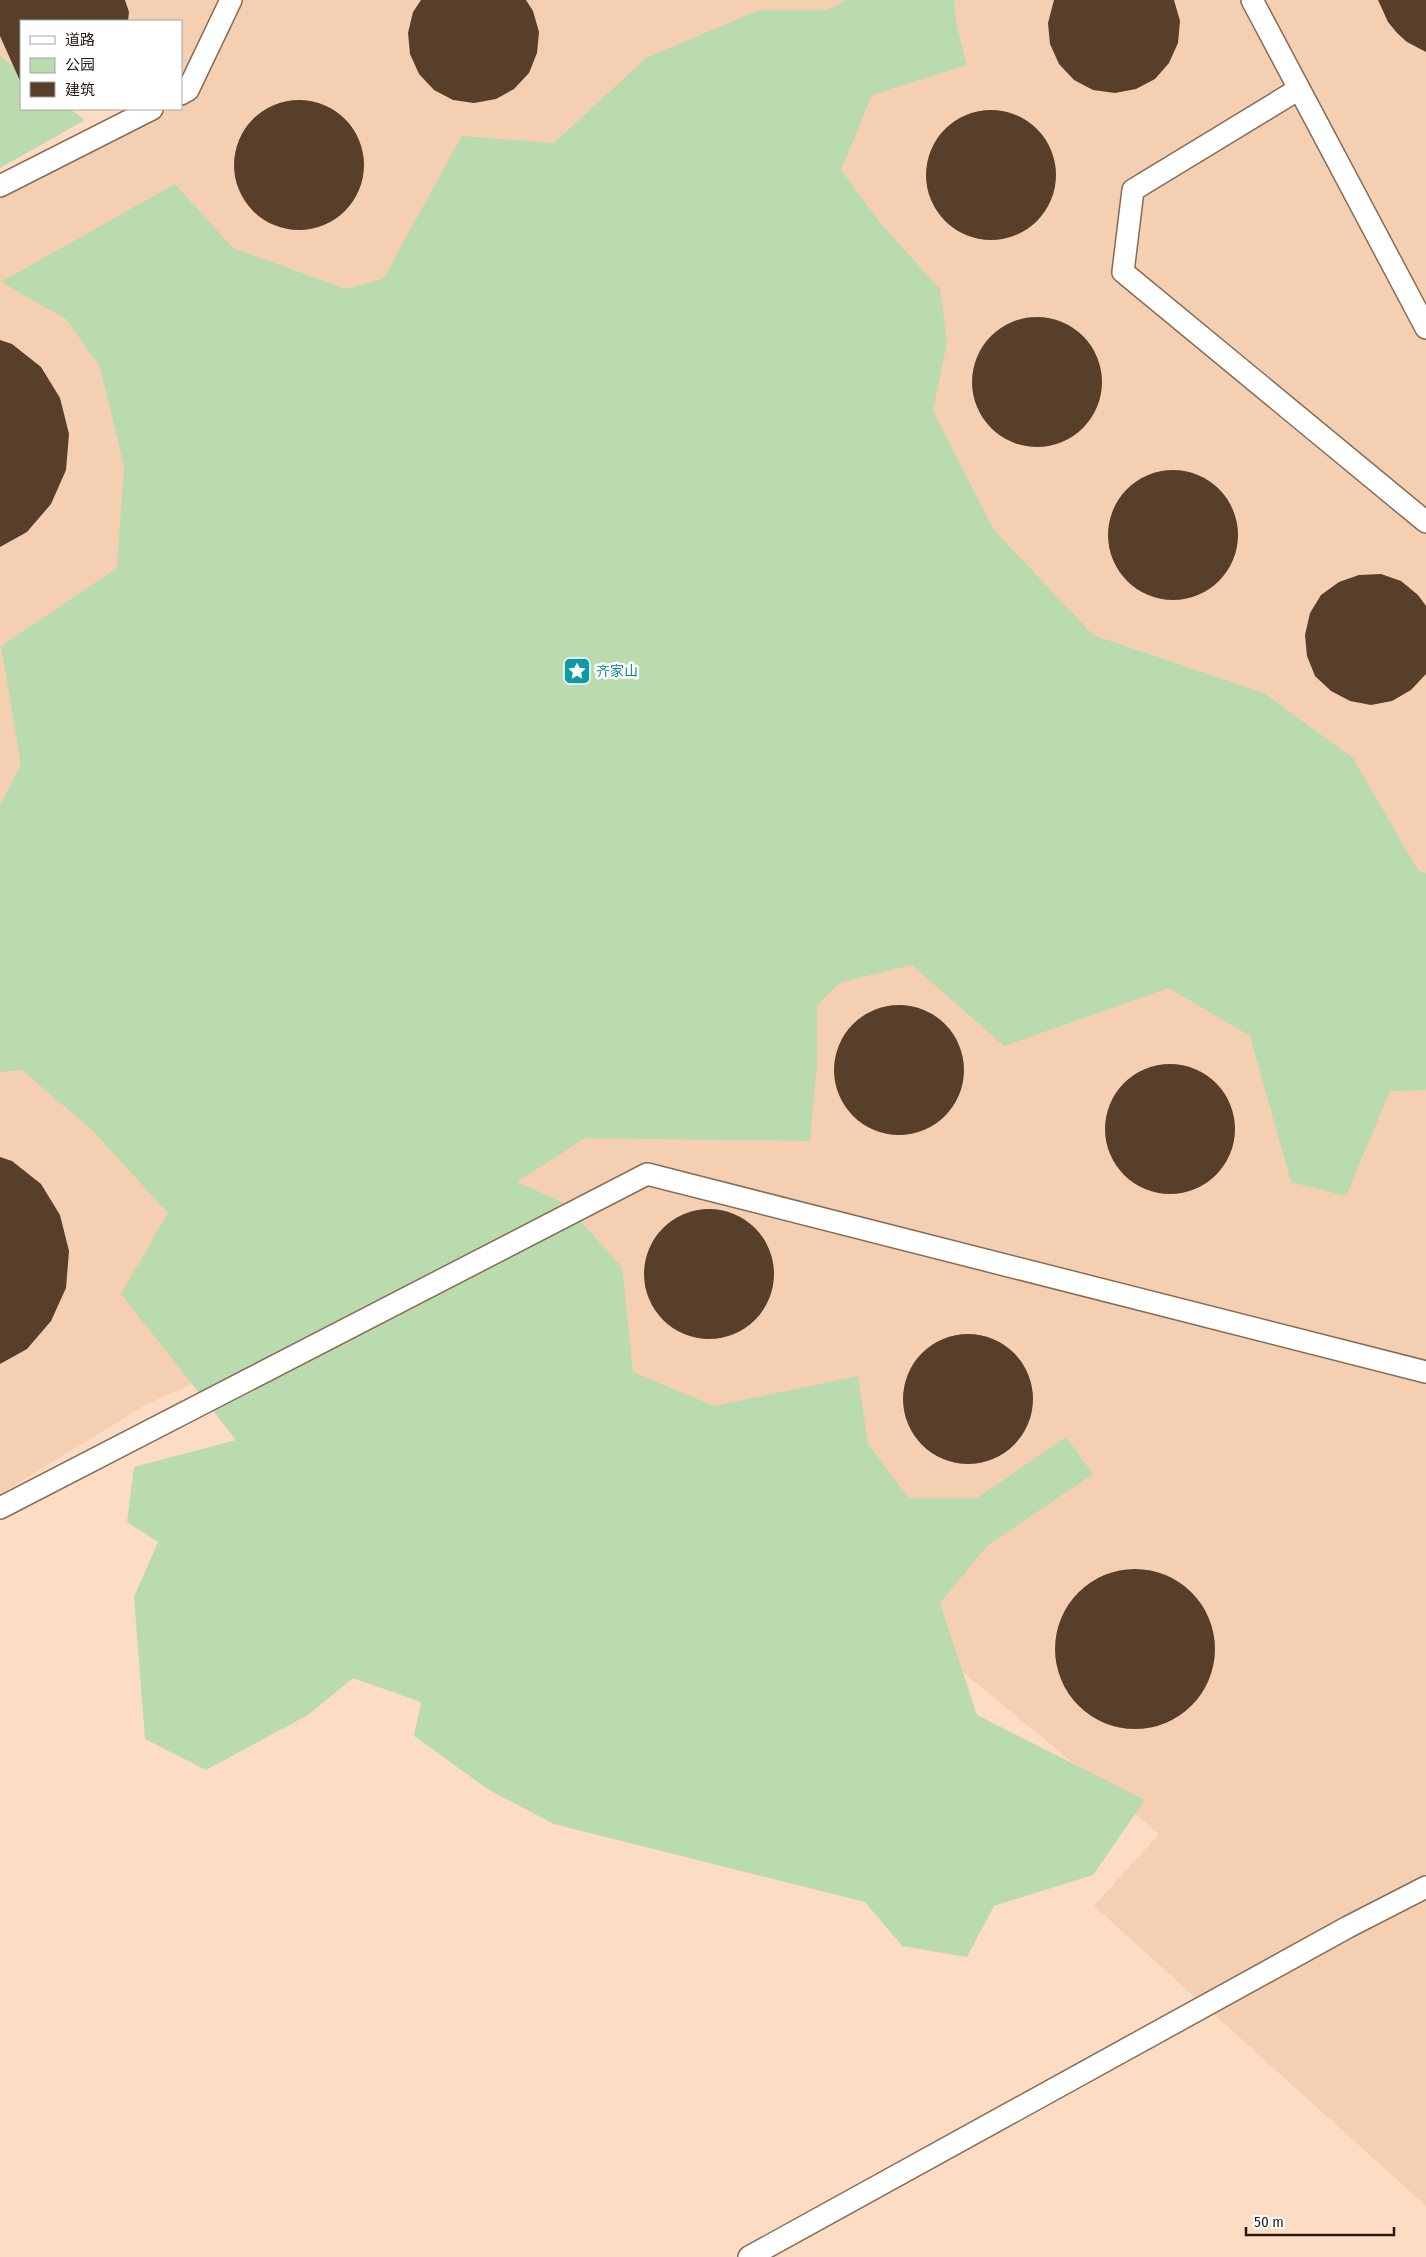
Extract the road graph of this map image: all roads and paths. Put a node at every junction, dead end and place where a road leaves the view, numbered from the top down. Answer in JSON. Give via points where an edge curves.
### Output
{"nodes":[{"id":1,"x":231,"y":0,"type":"edge"},
{"id":2,"x":1252,"y":0,"type":"edge"},
{"id":3,"x":1299,"y":90,"type":"junction"},
{"id":4,"x":182,"y":93,"type":"edge"},
{"id":5,"x":150,"y":110,"type":"edge"},
{"id":6,"x":0,"y":186,"type":"edge"},
{"id":7,"x":1426,"y":328,"type":"edge"},
{"id":8,"x":1426,"y":522,"type":"edge"},
{"id":9,"x":1426,"y":1372,"type":"edge"},
{"id":10,"x":0,"y":1508,"type":"edge"},
{"id":11,"x":1426,"y":1887,"type":"edge"},
{"id":12,"x":750,"y":2257,"type":"edge"}],
"edges":[{"from":1,"to":4,"type":"lane","via":[[188,90]]},
{"from":2,"to":3,"type":"lane"},
{"from":3,"to":7,"type":"lane"},
{"from":3,"to":8,"type":"lane","via":[[1133,190],[1123,272]]},
{"from":5,"to":6,"type":"lane"},
{"from":9,"to":10,"type":"lane","via":[[647,1174]]},
{"from":11,"to":12,"type":"lane"}]}
